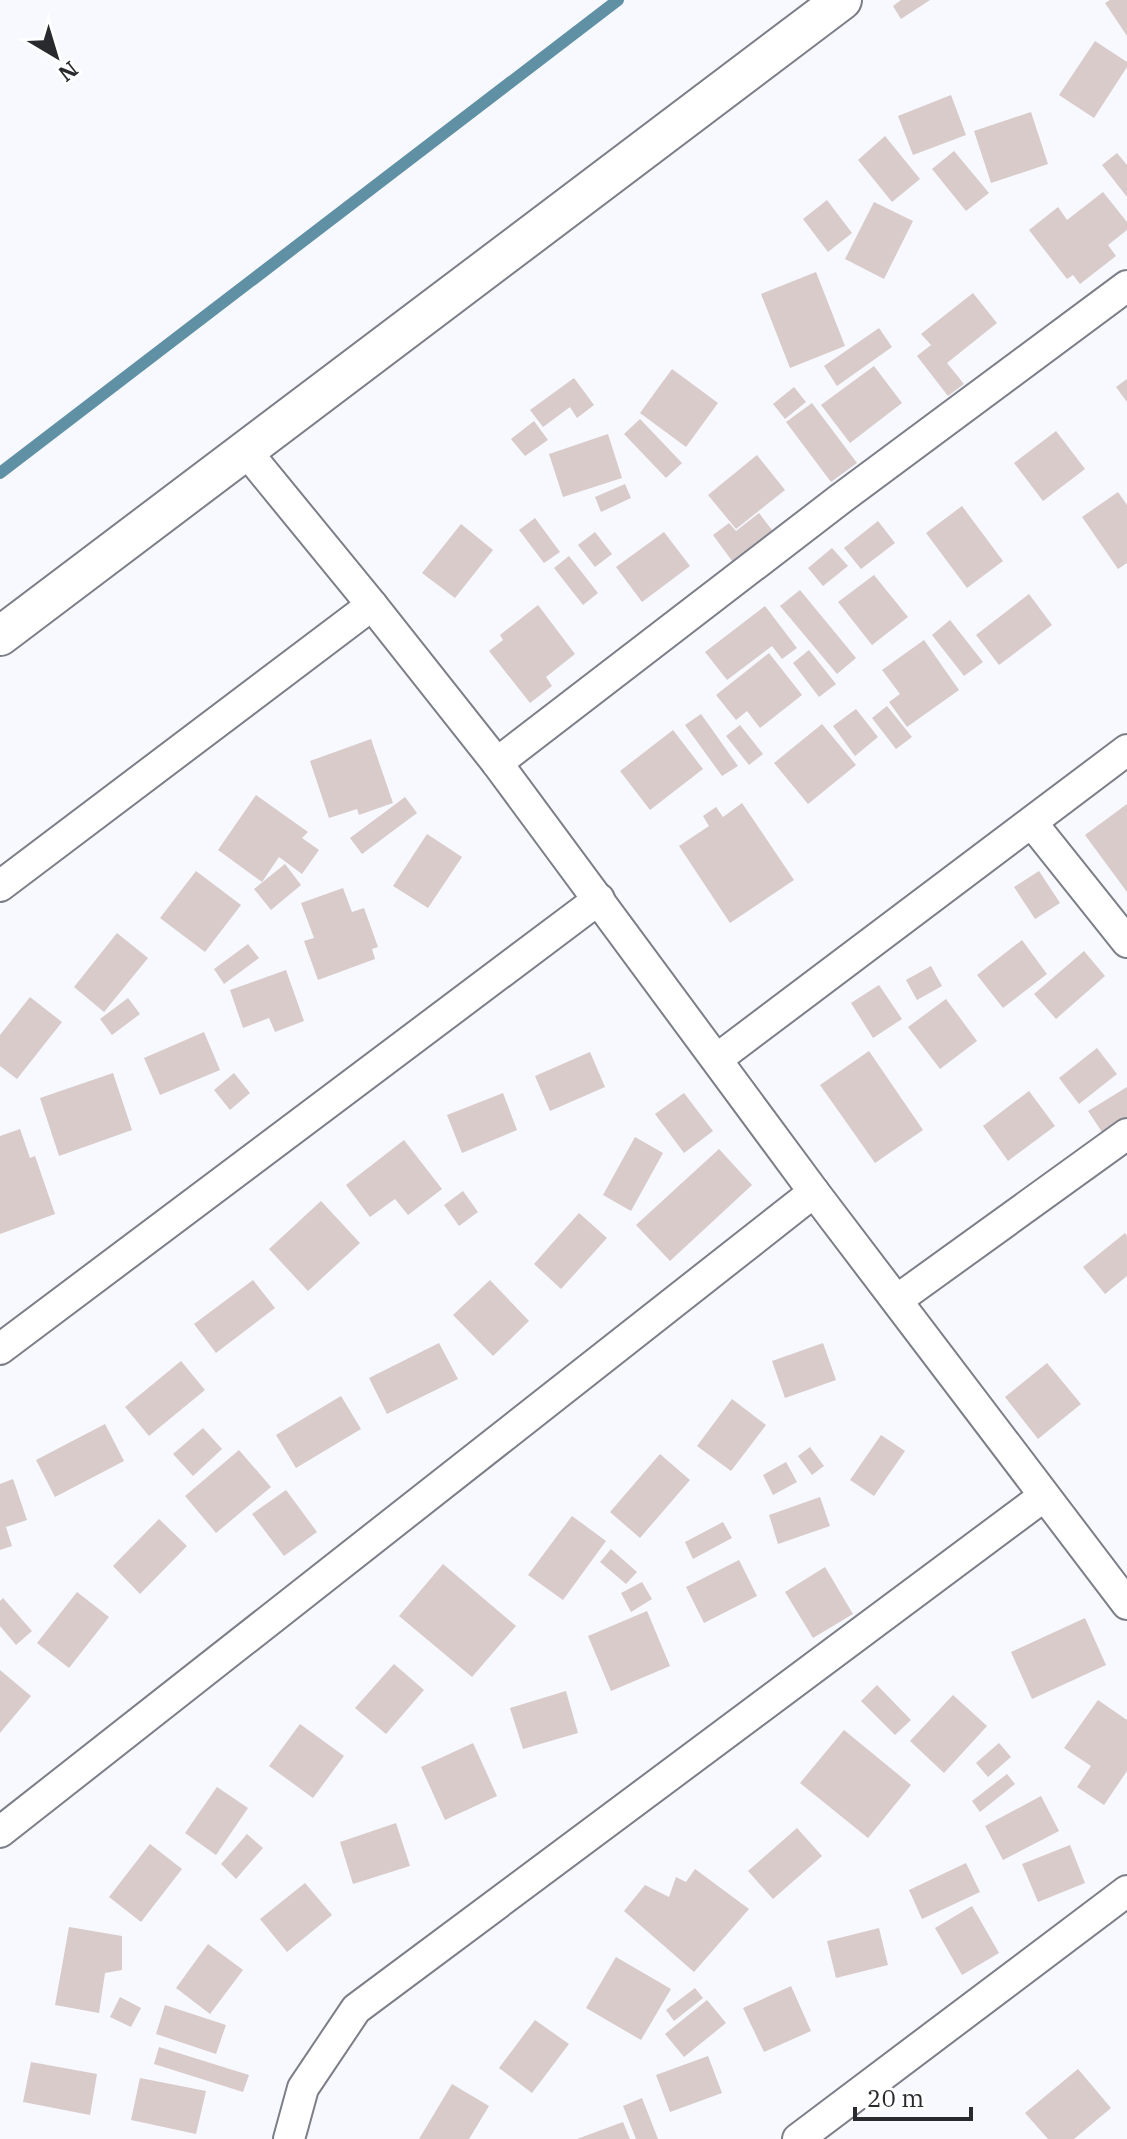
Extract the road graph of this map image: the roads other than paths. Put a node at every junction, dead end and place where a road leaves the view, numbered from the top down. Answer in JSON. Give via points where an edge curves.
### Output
{"nodes":[{"id":1,"x":842,"y":0,"type":"edge"},
{"id":2,"x":1127,"y":286,"type":"edge"},
{"id":3,"x":246,"y":451,"type":"junction"},
{"id":4,"x":372,"y":605,"type":"junction"},
{"id":5,"x":0,"y":636,"type":"edge"},
{"id":6,"x":1127,"y":750,"type":"edge"},
{"id":7,"x":497,"y":763,"type":"junction"},
{"id":8,"x":1032,"y":823,"type":"junction"},
{"id":9,"x":0,"y":886,"type":"edge"},
{"id":10,"x":599,"y":899,"type":"junction"},
{"id":11,"x":1127,"y":942,"type":"edge"},
{"id":12,"x":717,"y":1059,"type":"junction"},
{"id":13,"x":1127,"y":1134,"type":"edge"},
{"id":14,"x":814,"y":1192,"type":"junction"},
{"id":15,"x":897,"y":1300,"type":"junction"},
{"id":16,"x":0,"y":1349,"type":"edge"},
{"id":17,"x":1044,"y":1496,"type":"junction"},
{"id":18,"x":1122,"y":1585,"type":"edge"},
{"id":19,"x":0,"y":1832,"type":"edge"},
{"id":20,"x":1127,"y":1891,"type":"edge"},
{"id":21,"x":289,"y":2139,"type":"edge"},
{"id":22,"x":798,"y":2139,"type":"edge"}],
"edges":[{"from":1,"to":3,"type":"street"},
{"from":2,"to":7,"type":"street"},
{"from":3,"to":4,"type":"street"},
{"from":3,"to":5,"type":"street"},
{"from":4,"to":7,"type":"street"},
{"from":4,"to":9,"type":"street"},
{"from":6,"to":8,"type":"street"},
{"from":7,"to":10,"type":"street"},
{"from":8,"to":11,"type":"street"},
{"from":8,"to":12,"type":"street"},
{"from":10,"to":12,"type":"street"},
{"from":10,"to":16,"type":"street"},
{"from":12,"to":14,"type":"street"},
{"from":13,"to":15,"type":"street"},
{"from":14,"to":15,"type":"street"},
{"from":14,"to":19,"type":"street"},
{"from":15,"to":17,"type":"street"},
{"from":17,"to":18,"type":"street"},
{"from":17,"to":21,"type":"street","via":[[356,2009],[303,2088]]},
{"from":20,"to":22,"type":"street"}]}
